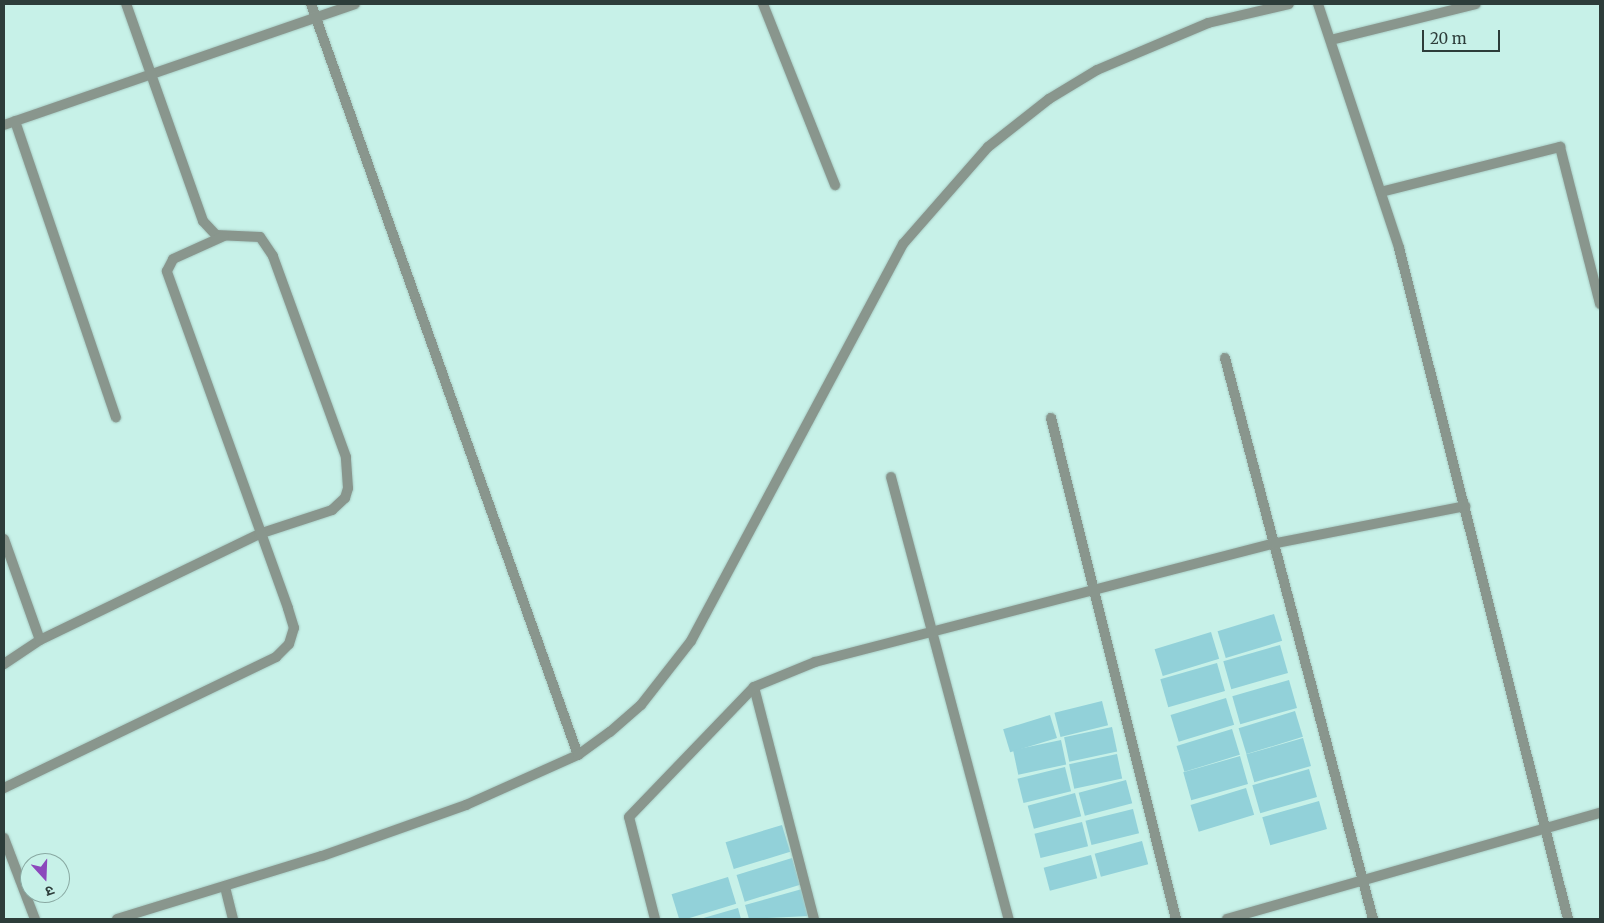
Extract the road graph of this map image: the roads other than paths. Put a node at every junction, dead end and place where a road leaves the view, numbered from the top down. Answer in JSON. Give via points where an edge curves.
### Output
{"nodes":[{"id":1,"x":126,"y":4,"type":"edge"},
{"id":2,"x":311,"y":4,"type":"edge"},
{"id":3,"x":355,"y":4,"type":"edge"},
{"id":4,"x":763,"y":4,"type":"edge"},
{"id":5,"x":1289,"y":4,"type":"edge"},
{"id":6,"x":1318,"y":4,"type":"edge"},
{"id":7,"x":1476,"y":4,"type":"edge"},
{"id":8,"x":316,"y":17,"type":"junction"},
{"id":9,"x":1331,"y":40,"type":"junction"},
{"id":10,"x":150,"y":74,"type":"junction"},
{"id":11,"x":15,"y":122,"type":"junction"},
{"id":12,"x":4,"y":125,"type":"edge"},
{"id":13,"x":835,"y":185,"type":"dead end"},
{"id":14,"x":1381,"y":192,"type":"junction"},
{"id":15,"x":224,"y":236,"type":"junction"},
{"id":16,"x":1600,"y":304,"type":"edge"},
{"id":17,"x":1225,"y":358,"type":"dead end"},
{"id":18,"x":116,"y":417,"type":"dead end"},
{"id":19,"x":1051,"y":418,"type":"dead end"},
{"id":20,"x":891,"y":477,"type":"dead end"},
{"id":21,"x":1465,"y":506,"type":"junction"},
{"id":22,"x":259,"y":534,"type":"junction"},
{"id":23,"x":4,"y":539,"type":"edge"},
{"id":24,"x":1272,"y":544,"type":"junction"},
{"id":25,"x":1095,"y":592,"type":"junction"},
{"id":26,"x":931,"y":632,"type":"junction"},
{"id":27,"x":40,"y":640,"type":"junction"},
{"id":28,"x":4,"y":664,"type":"edge"},
{"id":29,"x":754,"y":687,"type":"junction"},
{"id":30,"x":578,"y":755,"type":"junction"},
{"id":31,"x":4,"y":788,"type":"edge"},
{"id":32,"x":1600,"y":813,"type":"edge"},
{"id":33,"x":1545,"y":829,"type":"junction"},
{"id":34,"x":4,"y":838,"type":"edge"},
{"id":35,"x":1363,"y":880,"type":"junction"},
{"id":36,"x":225,"y":887,"type":"junction"},
{"id":37,"x":35,"y":919,"type":"edge"},
{"id":38,"x":117,"y":919,"type":"edge"},
{"id":39,"x":233,"y":919,"type":"edge"},
{"id":40,"x":655,"y":919,"type":"edge"},
{"id":41,"x":814,"y":919,"type":"edge"},
{"id":42,"x":1009,"y":919,"type":"edge"},
{"id":43,"x":1176,"y":919,"type":"edge"},
{"id":44,"x":1227,"y":919,"type":"edge"},
{"id":45,"x":1373,"y":919,"type":"edge"},
{"id":46,"x":1568,"y":919,"type":"edge"}],
"edges":[{"from":1,"to":10,"type":"street"},
{"from":2,"to":8,"type":"street"},
{"from":3,"to":8,"type":"street"},
{"from":4,"to":13,"type":"street"},
{"from":5,"to":30,"type":"street","via":[[1208,23],[1097,70],[1037,108],[988,147],[903,244],[692,641],[641,705]]},
{"from":6,"to":9,"type":"street"},
{"from":7,"to":9,"type":"street"},
{"from":8,"to":10,"type":"street"},
{"from":8,"to":30,"type":"street"},
{"from":9,"to":14,"type":"street"},
{"from":10,"to":11,"type":"street"},
{"from":10,"to":15,"type":"street","via":[[196,204],[209,229]]},
{"from":11,"to":12,"type":"street"},
{"from":11,"to":18,"type":"street"},
{"from":14,"to":16,"type":"street","via":[[1560,147]]},
{"from":14,"to":21,"type":"street","via":[[1399,248]]},
{"from":15,"to":22,"type":"street","via":[[173,259],[167,271]]},
{"from":15,"to":22,"type":"street","via":[[252,234],[269,247],[349,475],[339,505]]},
{"from":17,"to":24,"type":"street"},
{"from":19,"to":25,"type":"street"},
{"from":20,"to":26,"type":"street"},
{"from":21,"to":24,"type":"street"},
{"from":21,"to":33,"type":"street"},
{"from":22,"to":27,"type":"street"},
{"from":22,"to":31,"type":"street","via":[[294,628],[289,644],[276,657]]},
{"from":23,"to":27,"type":"street"},
{"from":24,"to":25,"type":"street"},
{"from":24,"to":35,"type":"street"},
{"from":25,"to":26,"type":"street"},
{"from":25,"to":43,"type":"street"},
{"from":26,"to":29,"type":"street","via":[[815,662]]},
{"from":26,"to":42,"type":"street"},
{"from":27,"to":28,"type":"street"},
{"from":29,"to":40,"type":"street","via":[[629,817]]},
{"from":29,"to":41,"type":"street"},
{"from":30,"to":36,"type":"street","via":[[466,805]]},
{"from":32,"to":33,"type":"street"},
{"from":33,"to":35,"type":"street"},
{"from":33,"to":46,"type":"street"},
{"from":34,"to":37,"type":"street"},
{"from":35,"to":44,"type":"street"},
{"from":35,"to":45,"type":"street"},
{"from":36,"to":38,"type":"street"},
{"from":36,"to":39,"type":"street"}]}
